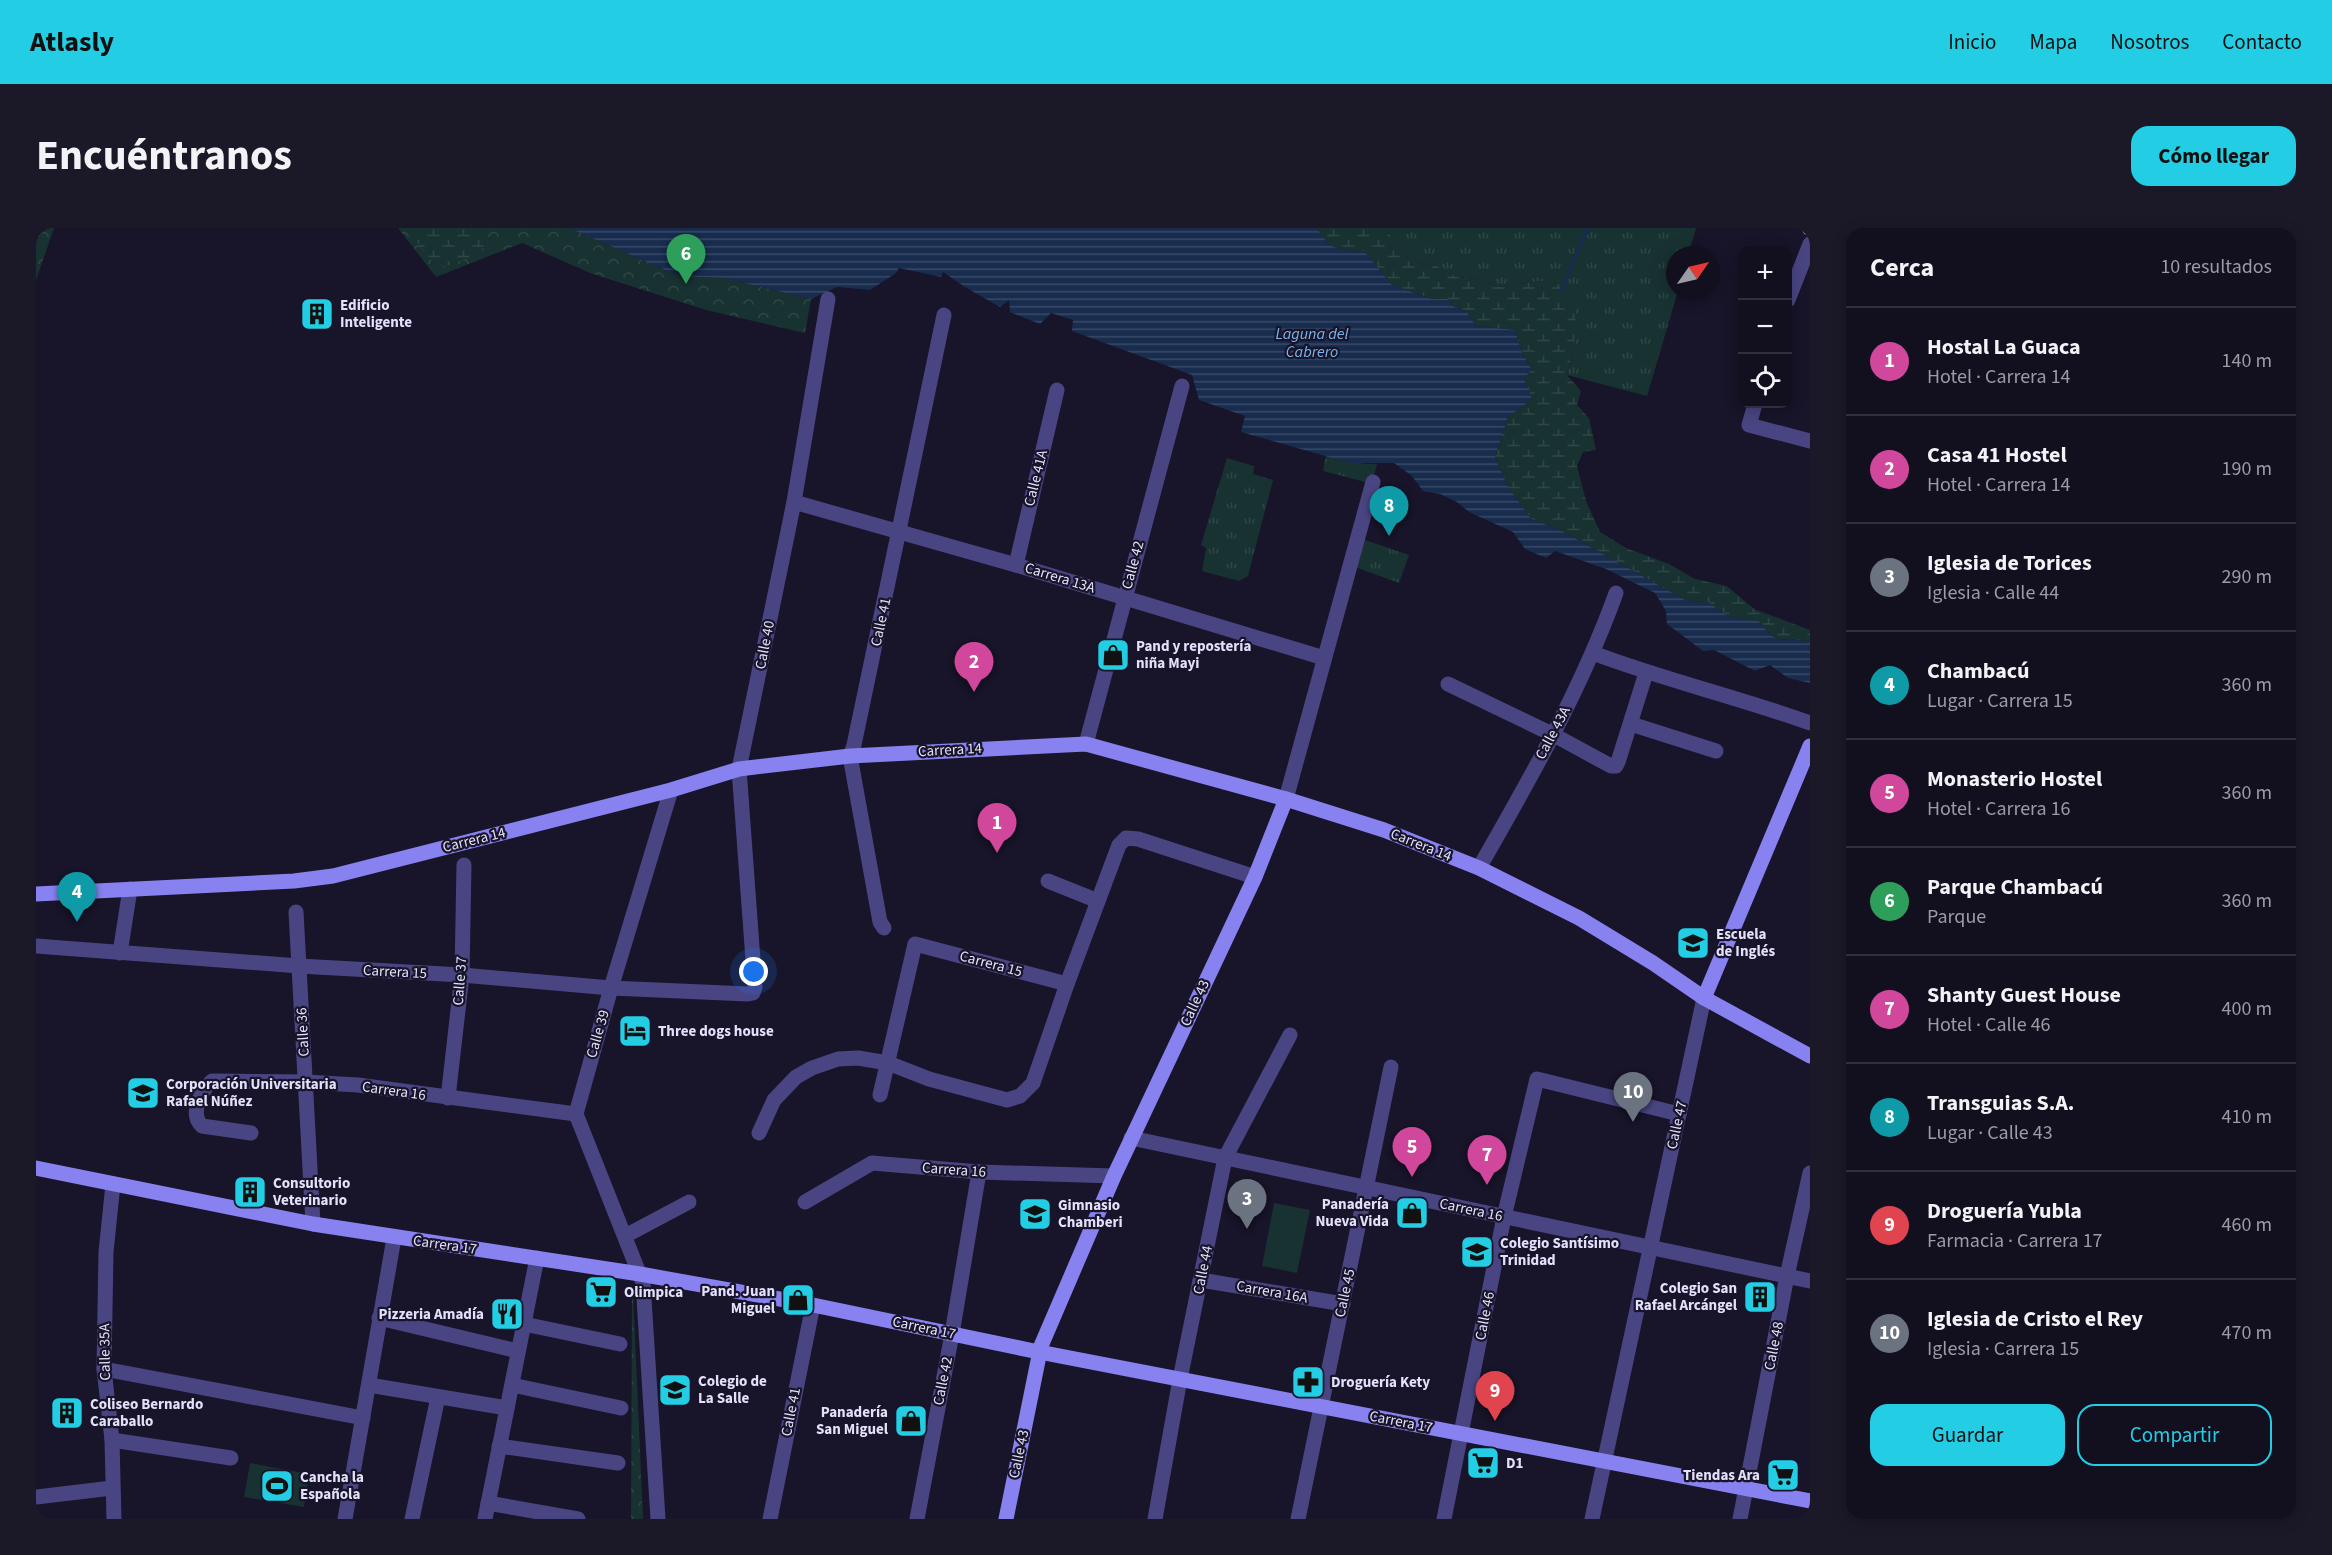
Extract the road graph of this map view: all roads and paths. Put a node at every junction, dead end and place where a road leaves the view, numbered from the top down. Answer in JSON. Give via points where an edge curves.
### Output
{"nodes":[{"id":1,"x":1810,"y":244,"type":"edge"},
{"id":2,"x":1792,"y":290,"type":"edge"},
{"id":3,"x":828,"y":299,"type":"dead end"},
{"id":4,"x":944,"y":315,"type":"dead end"},
{"id":5,"x":1182,"y":386,"type":"dead end"},
{"id":6,"x":1058,"y":390,"type":"dead end"},
{"id":7,"x":1754,"y":408,"type":"edge"},
{"id":8,"x":1810,"y":441,"type":"edge"},
{"id":9,"x":1373,"y":482,"type":"dead end"},
{"id":10,"x":794,"y":502,"type":"junction"},
{"id":11,"x":900,"y":532,"type":"junction"},
{"id":12,"x":1016,"y":565,"type":"junction"},
{"id":13,"x":1616,"y":593,"type":"dead end"},
{"id":14,"x":1124,"y":598,"type":"junction"},
{"id":15,"x":1593,"y":653,"type":"junction"},
{"id":16,"x":1324,"y":658,"type":"junction"},
{"id":17,"x":1646,"y":673,"type":"junction"},
{"id":18,"x":1448,"y":684,"type":"dead end"},
{"id":19,"x":1810,"y":723,"type":"edge"},
{"id":20,"x":1631,"y":724,"type":"junction"},
{"id":21,"x":1554,"y":735,"type":"junction"},
{"id":22,"x":1086,"y":744,"type":"junction"},
{"id":23,"x":1810,"y":746,"type":"edge"},
{"id":24,"x":1716,"y":751,"type":"dead end"},
{"id":25,"x":850,"y":756,"type":"junction"},
{"id":26,"x":739,"y":769,"type":"junction"},
{"id":27,"x":671,"y":790,"type":"junction"},
{"id":28,"x":1286,"y":799,"type":"junction"},
{"id":29,"x":464,"y":865,"type":"dead end"},
{"id":30,"x":1479,"y":868,"type":"junction"},
{"id":31,"x":1255,"y":877,"type":"junction"},
{"id":32,"x":1048,"y":881,"type":"dead end"},
{"id":33,"x":130,"y":889,"type":"junction"},
{"id":34,"x":36,"y":894,"type":"edge"},
{"id":35,"x":1098,"y":901,"type":"junction"},
{"id":36,"x":296,"y":912,"type":"dead end"},
{"id":37,"x":884,"y":928,"type":"dead end"},
{"id":38,"x":36,"y":946,"type":"edge"},
{"id":39,"x":120,"y":953,"type":"junction"},
{"id":40,"x":299,"y":966,"type":"junction"},
{"id":41,"x":462,"y":975,"type":"junction"},
{"id":42,"x":1067,"y":984,"type":"junction"},
{"id":43,"x":611,"y":988,"type":"junction"},
{"id":44,"x":753,"y":993,"type":"joint"},
{"id":45,"x":1704,"y":998,"type":"junction"},
{"id":46,"x":1290,"y":1035,"type":"dead end"},
{"id":47,"x":1810,"y":1056,"type":"edge"},
{"id":48,"x":888,"y":1063,"type":"junction"},
{"id":49,"x":1390,"y":1067,"type":"dead end"},
{"id":50,"x":305,"y":1082,"type":"junction"},
{"id":51,"x":880,"y":1095,"type":"dead end"},
{"id":52,"x":448,"y":1098,"type":"junction"},
{"id":53,"x":576,"y":1114,"type":"junction"},
{"id":54,"x":1679,"y":1114,"type":"junction"},
{"id":55,"x":251,"y":1133,"type":"dead end"},
{"id":56,"x":759,"y":1133,"type":"dead end"},
{"id":57,"x":1131,"y":1138,"type":"junction"},
{"id":58,"x":1225,"y":1158,"type":"junction"},
{"id":59,"x":36,"y":1168,"type":"edge"},
{"id":60,"x":979,"y":1172,"type":"junction"},
{"id":61,"x":1810,"y":1173,"type":"edge"},
{"id":62,"x":1114,"y":1176,"type":"junction"},
{"id":63,"x":113,"y":1184,"type":"junction"},
{"id":64,"x":1367,"y":1188,"type":"junction"},
{"id":65,"x":689,"y":1202,"type":"dead end"},
{"id":66,"x":805,"y":1202,"type":"dead end"},
{"id":67,"x":1504,"y":1217,"type":"junction"},
{"id":68,"x":313,"y":1224,"type":"junction"},
{"id":69,"x":625,"y":1236,"type":"junction"},
{"id":70,"x":394,"y":1238,"type":"junction"},
{"id":71,"x":1650,"y":1248,"type":"junction"},
{"id":72,"x":537,"y":1258,"type":"junction"},
{"id":73,"x":640,"y":1274,"type":"junction"},
{"id":74,"x":1787,"y":1276,"type":"junction"},
{"id":75,"x":1201,"y":1280,"type":"junction"},
{"id":76,"x":1810,"y":1281,"type":"edge"},
{"id":77,"x":1343,"y":1304,"type":"junction"},
{"id":78,"x":813,"y":1305,"type":"junction"},
{"id":79,"x":379,"y":1318,"type":"junction"},
{"id":80,"x":524,"y":1324,"type":"junction"},
{"id":81,"x":952,"y":1334,"type":"junction"},
{"id":82,"x":620,"y":1344,"type":"dead end"},
{"id":83,"x":518,"y":1351,"type":"junction"},
{"id":84,"x":1039,"y":1352,"type":"junction"},
{"id":85,"x":104,"y":1369,"type":"junction"},
{"id":86,"x":1180,"y":1379,"type":"junction"},
{"id":87,"x":369,"y":1385,"type":"junction"},
{"id":88,"x":512,"y":1385,"type":"junction"},
{"id":89,"x":438,"y":1397,"type":"junction"},
{"id":90,"x":1321,"y":1406,"type":"junction"},
{"id":91,"x":621,"y":1407,"type":"dead end"},
{"id":92,"x":507,"y":1408,"type":"junction"},
{"id":93,"x":363,"y":1418,"type":"junction"},
{"id":94,"x":1462,"y":1433,"type":"junction"},
{"id":95,"x":112,"y":1440,"type":"junction"},
{"id":96,"x":500,"y":1446,"type":"junction"},
{"id":97,"x":231,"y":1458,"type":"dead end"},
{"id":98,"x":1604,"y":1461,"type":"junction"},
{"id":99,"x":618,"y":1463,"type":"dead end"},
{"id":100,"x":112,"y":1488,"type":"junction"},
{"id":101,"x":1746,"y":1489,"type":"junction"},
{"id":102,"x":36,"y":1497,"type":"edge"},
{"id":103,"x":1810,"y":1502,"type":"edge"},
{"id":104,"x":488,"y":1503,"type":"junction"},
{"id":105,"x":114,"y":1519,"type":"edge"},
{"id":106,"x":345,"y":1519,"type":"edge"},
{"id":107,"x":412,"y":1519,"type":"edge"},
{"id":108,"x":485,"y":1519,"type":"edge"},
{"id":109,"x":578,"y":1519,"type":"edge"},
{"id":110,"x":658,"y":1519,"type":"edge"},
{"id":111,"x":770,"y":1519,"type":"edge"},
{"id":112,"x":917,"y":1519,"type":"edge"},
{"id":113,"x":1005,"y":1519,"type":"edge"},
{"id":114,"x":1155,"y":1519,"type":"edge"},
{"id":115,"x":1299,"y":1519,"type":"edge"},
{"id":116,"x":1444,"y":1519,"type":"edge"},
{"id":117,"x":1592,"y":1519,"type":"edge"},
{"id":118,"x":1740,"y":1519,"type":"edge"}],
"edges":[{"from":1,"to":2,"type":"street"},
{"from":3,"to":10,"type":"street","name":"Calle 40"},
{"from":4,"to":11,"type":"street","name":"Calle 41"},
{"from":5,"to":14,"type":"street","name":"Calle 42"},
{"from":6,"to":12,"type":"street","name":"Calle 41A"},
{"from":7,"to":8,"type":"street","via":[[1749,425]]},
{"from":9,"to":16,"type":"street","name":"Calle 43"},
{"from":10,"to":11,"type":"street","name":"Carrera 13A"},
{"from":10,"to":26,"type":"street","name":"Calle 40"},
{"from":11,"to":12,"type":"street","name":"Carrera 13A"},
{"from":11,"to":25,"type":"street","name":"Calle 41"},
{"from":12,"to":14,"type":"street","name":"Carrera 13A"},
{"from":13,"to":15,"type":"street","name":"Calle 43A"},
{"from":14,"to":16,"type":"street","name":"Carrera 13A"},
{"from":14,"to":22,"type":"street","name":"Calle 42"},
{"from":15,"to":17,"type":"street"},
{"from":15,"to":21,"type":"street","name":"Calle 43A"},
{"from":16,"to":28,"type":"street","name":"Calle 43"},
{"from":17,"to":19,"type":"street"},
{"from":17,"to":20,"type":"street"},
{"from":18,"to":21,"type":"street"},
{"from":20,"to":21,"type":"street","via":[[1616,766]]},
{"from":20,"to":24,"type":"street"},
{"from":21,"to":30,"type":"street","name":"Calle 43A"},
{"from":22,"to":25,"type":"main road","name":"Carrera 14"},
{"from":22,"to":28,"type":"main road","name":"Carrera 14"},
{"from":23,"to":45,"type":"main road","name":"Calle 47"},
{"from":25,"to":26,"type":"main road","name":"Carrera 14"},
{"from":25,"to":37,"type":"street","name":"Calle 41"},
{"from":26,"to":27,"type":"main road","name":"Carrera 14"},
{"from":26,"to":44,"type":"street","name":"Calle 40"},
{"from":27,"to":33,"type":"main road","name":"Carrera 14","via":[[333,876]]},
{"from":27,"to":43,"type":"street","name":"Calle 39"},
{"from":28,"to":30,"type":"main road","name":"Carrera 14","via":[[1384,830]]},
{"from":28,"to":31,"type":"main road","name":"Calle 43"},
{"from":29,"to":41,"type":"street","name":"Calle 37"},
{"from":30,"to":45,"type":"main road","name":"Carrera 14","via":[[1579,918]]},
{"from":31,"to":35,"type":"street","via":[[1126,838],[1119,845]]},
{"from":31,"to":57,"type":"main road","name":"Calle 43"},
{"from":32,"to":35,"type":"street"},
{"from":33,"to":34,"type":"main road","name":"Carrera 14"},
{"from":33,"to":39,"type":"street"},
{"from":35,"to":42,"type":"street"},
{"from":36,"to":40,"type":"street","name":"Calle 36"},
{"from":38,"to":39,"type":"street","name":"Carrera 15"},
{"from":39,"to":40,"type":"street","name":"Carrera 15"},
{"from":40,"to":41,"type":"street","name":"Carrera 15"},
{"from":40,"to":50,"type":"street","name":"Calle 36"},
{"from":41,"to":43,"type":"street","name":"Carrera 15"},
{"from":41,"to":52,"type":"street","name":"Calle 37"},
{"from":42,"to":48,"type":"street","via":[[1034,1083],[1020,1096],[1006,1100],[988,1096]]},
{"from":42,"to":48,"type":"street","name":"Carrera 15","via":[[915,944]]},
{"from":43,"to":44,"type":"street","name":"Carrera 15"},
{"from":43,"to":53,"type":"street","name":"Calle 39"},
{"from":45,"to":47,"type":"main road","name":"Carrera 14"},
{"from":45,"to":54,"type":"street","name":"Calle 47"},
{"from":46,"to":58,"type":"street","name":"Calle 44"},
{"from":48,"to":51,"type":"street"},
{"from":48,"to":56,"type":"street","via":[[838,1059],[812,1068],[796,1077],[774,1100]]},
{"from":49,"to":64,"type":"street","name":"Calle 45"},
{"from":50,"to":52,"type":"street","name":"Carrera 16"},
{"from":50,"to":55,"type":"street","name":"Carrera 16","via":[[212,1081],[201,1097],[196,1115],[199,1123]]},
{"from":50,"to":68,"type":"street","name":"Calle 36"},
{"from":52,"to":53,"type":"street","name":"Carrera 16"},
{"from":53,"to":69,"type":"street"},
{"from":54,"to":67,"type":"street","name":"Calle 46","via":[[1537,1079]]},
{"from":54,"to":71,"type":"street","name":"Calle 47"},
{"from":57,"to":58,"type":"street","name":"Carrera 16"},
{"from":57,"to":62,"type":"main road","name":"Calle 43"},
{"from":58,"to":64,"type":"street","name":"Carrera 16"},
{"from":58,"to":75,"type":"street","name":"Calle 44"},
{"from":59,"to":63,"type":"main road","name":"Carrera 17"},
{"from":60,"to":62,"type":"street","name":"Carrera 16"},
{"from":60,"to":66,"type":"street","name":"Carrera 16","via":[[872,1163]]},
{"from":60,"to":81,"type":"street","name":"Calle 42"},
{"from":61,"to":74,"type":"street","name":"Calle 48"},
{"from":62,"to":84,"type":"main road","name":"Calle 43"},
{"from":63,"to":68,"type":"main road","name":"Carrera 17"},
{"from":63,"to":85,"type":"street","name":"Calle 35A","via":[[106,1252]]},
{"from":64,"to":67,"type":"street","name":"Carrera 16"},
{"from":64,"to":77,"type":"street","name":"Calle 45"},
{"from":65,"to":69,"type":"street"},
{"from":67,"to":71,"type":"street","name":"Carrera 16"},
{"from":67,"to":94,"type":"street","name":"Calle 46"},
{"from":68,"to":70,"type":"main road","name":"Carrera 17"},
{"from":69,"to":73,"type":"street"},
{"from":70,"to":72,"type":"main road","name":"Carrera 17"},
{"from":70,"to":79,"type":"street"},
{"from":71,"to":74,"type":"street","name":"Carrera 16"},
{"from":71,"to":98,"type":"street","name":"Calle 47"},
{"from":72,"to":73,"type":"main road","name":"Carrera 17"},
{"from":72,"to":80,"type":"street"},
{"from":73,"to":78,"type":"main road","name":"Carrera 17"},
{"from":73,"to":110,"type":"street"},
{"from":74,"to":76,"type":"street","name":"Carrera 16"},
{"from":74,"to":101,"type":"street","name":"Calle 48"},
{"from":75,"to":77,"type":"street","name":"Carrera 16A"},
{"from":75,"to":86,"type":"street","name":"Calle 44"},
{"from":77,"to":90,"type":"street","name":"Calle 45"},
{"from":78,"to":81,"type":"main road","name":"Carrera 17"},
{"from":78,"to":111,"type":"street","name":"Calle 41"},
{"from":79,"to":83,"type":"street"},
{"from":79,"to":87,"type":"street"},
{"from":80,"to":82,"type":"street"},
{"from":80,"to":83,"type":"street"},
{"from":81,"to":84,"type":"main road","name":"Carrera 17"},
{"from":81,"to":112,"type":"street","name":"Calle 42"},
{"from":83,"to":88,"type":"street"},
{"from":84,"to":86,"type":"main road","name":"Carrera 17"},
{"from":84,"to":113,"type":"main road","name":"Calle 43"},
{"from":85,"to":93,"type":"street"},
{"from":85,"to":95,"type":"street","name":"Calle 35A"},
{"from":86,"to":90,"type":"main road","name":"Carrera 17"},
{"from":86,"to":114,"type":"street","name":"Calle 44"},
{"from":87,"to":89,"type":"street"},
{"from":87,"to":93,"type":"street"},
{"from":88,"to":91,"type":"street"},
{"from":88,"to":92,"type":"street"},
{"from":89,"to":92,"type":"street"},
{"from":89,"to":107,"type":"street"},
{"from":90,"to":94,"type":"main road","name":"Carrera 17"},
{"from":90,"to":115,"type":"street","name":"Calle 45"},
{"from":92,"to":96,"type":"street"},
{"from":93,"to":106,"type":"street"},
{"from":94,"to":98,"type":"main road","name":"Carrera 17"},
{"from":94,"to":116,"type":"street","name":"Calle 46"},
{"from":95,"to":97,"type":"street"},
{"from":95,"to":100,"type":"street","name":"Calle 35A"},
{"from":96,"to":99,"type":"street"},
{"from":96,"to":104,"type":"street"},
{"from":98,"to":101,"type":"main road","name":"Carrera 17"},
{"from":98,"to":117,"type":"street","name":"Calle 47"},
{"from":100,"to":102,"type":"street"},
{"from":100,"to":105,"type":"street","name":"Calle 35A"},
{"from":101,"to":103,"type":"main road","name":"Carrera 17"},
{"from":101,"to":118,"type":"street","name":"Calle 48"},
{"from":104,"to":108,"type":"street"},
{"from":104,"to":109,"type":"street"}]}
